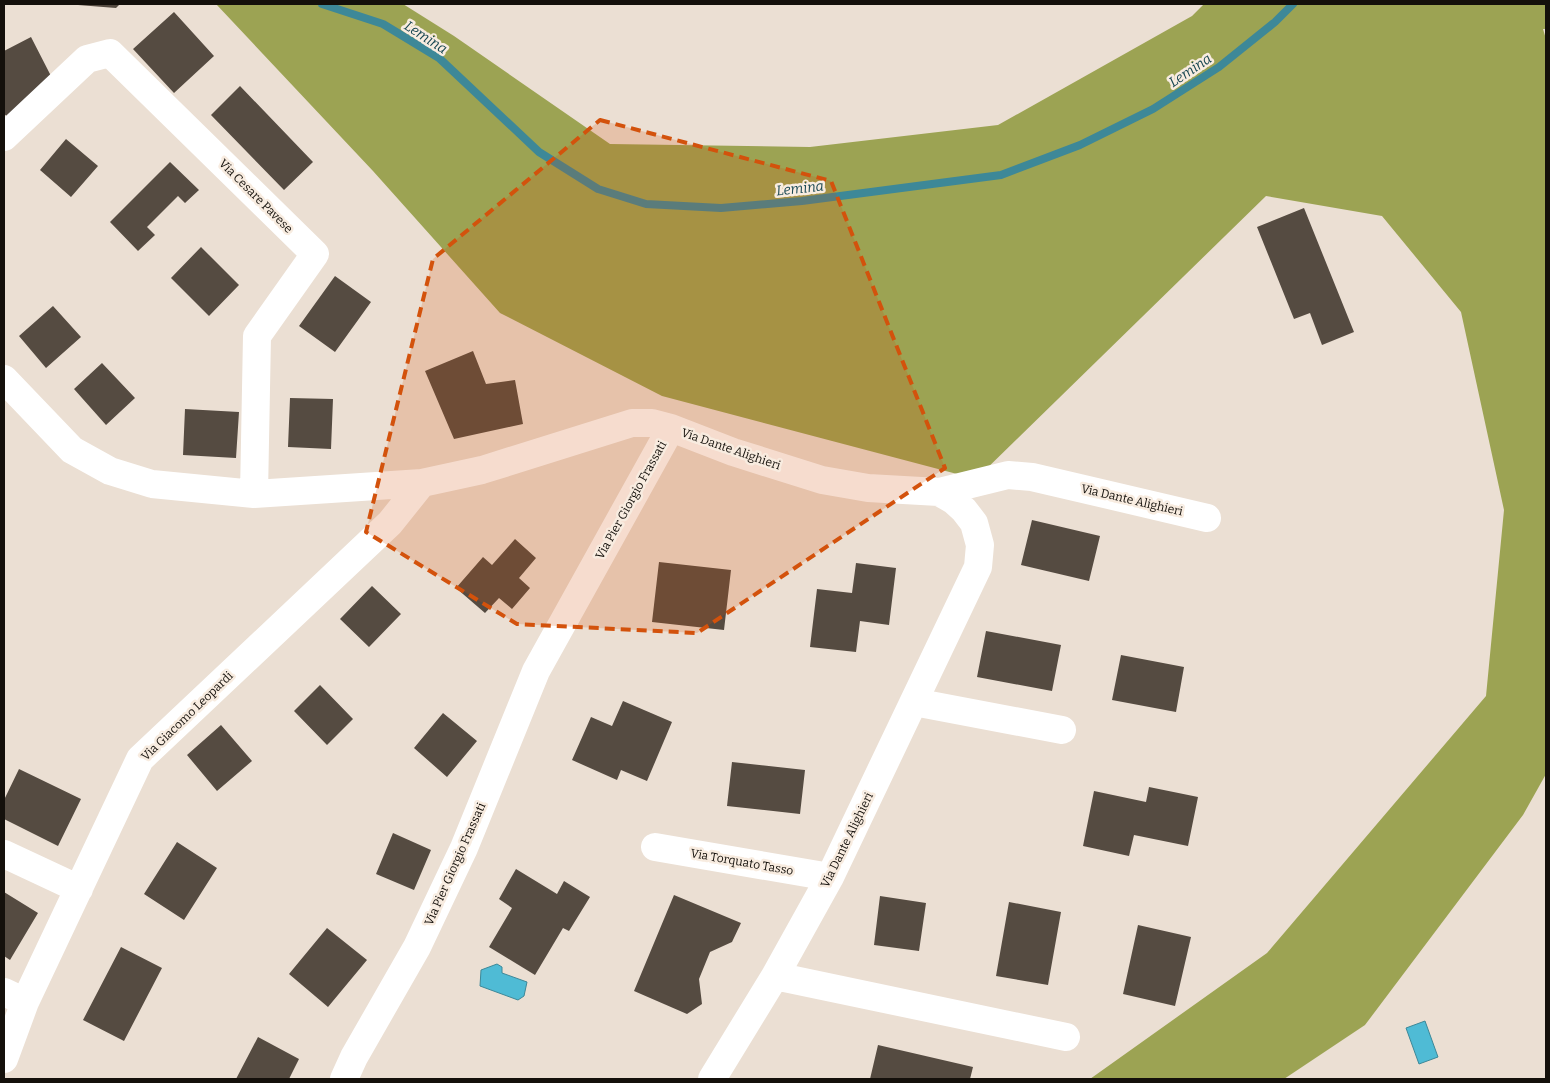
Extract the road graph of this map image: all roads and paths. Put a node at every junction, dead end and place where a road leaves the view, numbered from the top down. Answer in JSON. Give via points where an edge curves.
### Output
{"nodes":[{"id":1,"x":4,"y":137,"type":"edge"},
{"id":2,"x":4,"y":379,"type":"edge"},
{"id":3,"x":671,"y":428,"type":"junction"},
{"id":4,"x":422,"y":483,"type":"junction"},
{"id":5,"x":939,"y":492,"type":"junction"},
{"id":6,"x":254,"y":494,"type":"junction"},
{"id":7,"x":1207,"y":518,"type":"dead end"},
{"id":8,"x":914,"y":702,"type":"junction"},
{"id":9,"x":1062,"y":730,"type":"dead end"},
{"id":10,"x":655,"y":847,"type":"dead end"},
{"id":11,"x":4,"y":854,"type":"edge"},
{"id":12,"x":830,"y":877,"type":"junction"},
{"id":13,"x":79,"y":889,"type":"junction"},
{"id":14,"x":775,"y":976,"type":"junction"},
{"id":15,"x":15,"y":997,"type":"edge"},
{"id":16,"x":1066,"y":1038,"type":"dead end"},
{"id":17,"x":4,"y":1059,"type":"edge"},
{"id":18,"x":344,"y":1079,"type":"edge"},
{"id":19,"x":712,"y":1079,"type":"edge"}],
"edges":[{"from":1,"to":6,"type":"street","name":"Via Cesare Pavese","via":[[87,59],[110,53],[316,254],[257,336]]},
{"from":2,"to":6,"type":"street","name":"Via Pier Giorgio Frassati","via":[[72,450],[110,471],[152,484]]},
{"from":3,"to":4,"type":"street","name":"Via Pier Giorgio Frassati","via":[[652,423],[632,423],[482,470]]},
{"from":3,"to":5,"type":"street","name":"Via Dante Alighieri","via":[[733,452],[822,480],[868,488]]},
{"from":3,"to":18,"type":"street","name":"Via Pier Giorgio Frassati","via":[[536,671],[464,848],[417,947]]},
{"from":4,"to":6,"type":"street","name":"Via Pier Giorgio Frassati"},
{"from":4,"to":13,"type":"street","name":"Via Giacomo Leopardi","via":[[390,524],[140,759]]},
{"from":5,"to":7,"type":"street","name":"Via Dante Alighieri","via":[[1008,475],[1032,477]]},
{"from":5,"to":8,"type":"street","name":"Via Dante Alighieri","via":[[953,500],[974,523],[980,545],[978,567]]},
{"from":8,"to":9,"type":"street"},
{"from":8,"to":12,"type":"street","name":"Via Dante Alighieri"},
{"from":10,"to":12,"type":"street","name":"Via Torquato Tasso"},
{"from":11,"to":13,"type":"street"},
{"from":12,"to":14,"type":"street","name":"Via Dante Alighieri"},
{"from":13,"to":15,"type":"street","name":"Via Giacomo Leopardi"},
{"from":14,"to":16,"type":"street"},
{"from":14,"to":19,"type":"street","name":"Via Dante Alighieri"},
{"from":15,"to":17,"type":"street","name":"Via Giacomo Leopardi"}]}
